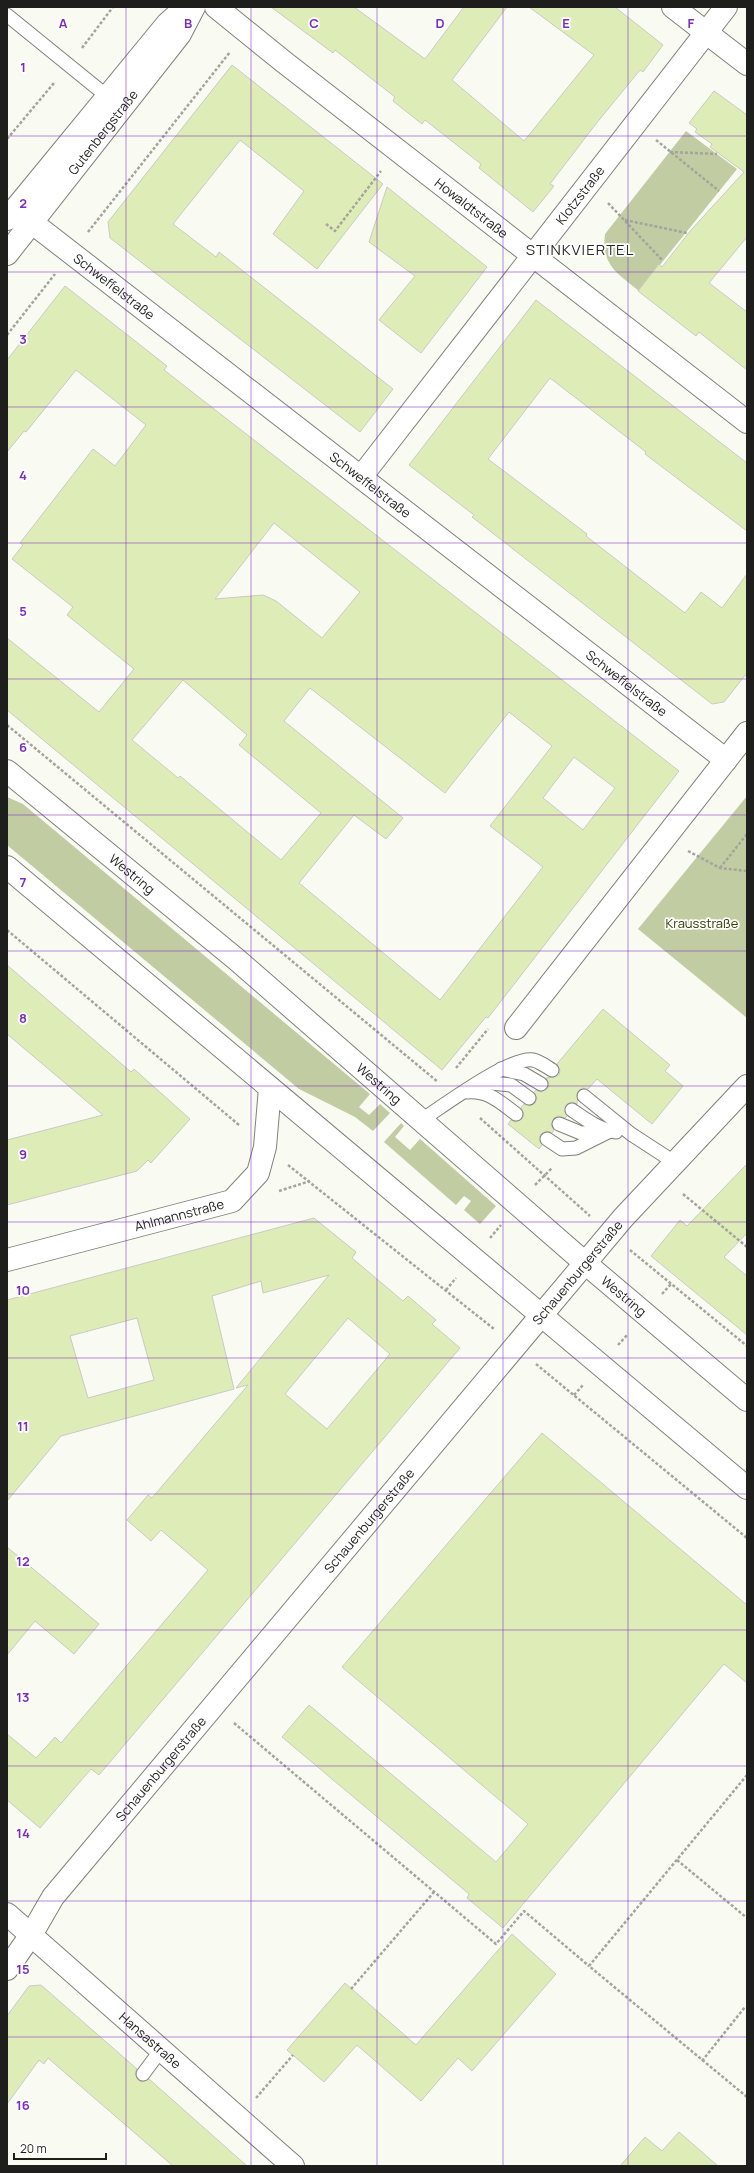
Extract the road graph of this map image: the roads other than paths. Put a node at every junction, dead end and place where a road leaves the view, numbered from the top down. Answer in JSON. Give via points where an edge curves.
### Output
{"nodes":[{"id":1,"x":186,"y":7,"type":"edge"},
{"id":2,"x":194,"y":7,"type":"edge"},
{"id":3,"x":216,"y":7,"type":"edge"},
{"id":4,"x":673,"y":7,"type":"edge"},
{"id":5,"x":726,"y":7,"type":"edge"},
{"id":6,"x":7,"y":14,"type":"edge"},
{"id":7,"x":707,"y":33,"type":"junction"},
{"id":8,"x":747,"y":64,"type":"edge"},
{"id":9,"x":108,"y":97,"type":"junction"},
{"id":10,"x":11,"y":214,"type":"edge"},
{"id":11,"x":32,"y":222,"type":"junction"},
{"id":12,"x":7,"y":254,"type":"edge"},
{"id":13,"x":533,"y":256,"type":"junction"},
{"id":14,"x":747,"y":422,"type":"edge"},
{"id":15,"x":361,"y":477,"type":"junction"},
{"id":16,"x":747,"y":734,"type":"edge"},
{"id":17,"x":726,"y":760,"type":"junction"},
{"id":18,"x":7,"y":771,"type":"edge"},
{"id":19,"x":7,"y":867,"type":"edge"},
{"id":20,"x":516,"y":1028,"type":"road end"},
{"id":21,"x":501,"y":1069,"type":"junction"},
{"id":22,"x":552,"y":1070,"type":"dead end"},
{"id":23,"x":481,"y":1082,"type":"junction"},
{"id":24,"x":541,"y":1084,"type":"dead end"},
{"id":25,"x":747,"y":1086,"type":"edge"},
{"id":26,"x":270,"y":1088,"type":"junction"},
{"id":27,"x":462,"y":1095,"type":"junction"},
{"id":28,"x":584,"y":1096,"type":"dead end"},
{"id":29,"x":529,"y":1098,"type":"dead end"},
{"id":30,"x":572,"y":1110,"type":"dead end"},
{"id":31,"x":516,"y":1114,"type":"dead end"},
{"id":32,"x":420,"y":1121,"type":"junction"},
{"id":33,"x":559,"y":1124,"type":"dead end"},
{"id":34,"x":610,"y":1131,"type":"junction"},
{"id":35,"x":632,"y":1134,"type":"junction"},
{"id":36,"x":547,"y":1139,"type":"dead end"},
{"id":37,"x":668,"y":1168,"type":"junction"},
{"id":38,"x":7,"y":1260,"type":"edge"},
{"id":39,"x":584,"y":1263,"type":"junction"},
{"id":40,"x":542,"y":1315,"type":"junction"},
{"id":41,"x":747,"y":1400,"type":"edge"},
{"id":42,"x":747,"y":1488,"type":"edge"},
{"id":43,"x":7,"y":1914,"type":"edge"},
{"id":44,"x":31,"y":1935,"type":"junction"},
{"id":45,"x":7,"y":1969,"type":"edge"},
{"id":46,"x":161,"y":2050,"type":"junction"},
{"id":47,"x":143,"y":2074,"type":"dead end"},
{"id":48,"x":293,"y":2166,"type":"edge"}],
"edges":[{"from":1,"to":9,"type":"street","name":"Gutenbergstraße","via":[[167,24]]},
{"from":2,"to":11,"type":"street","name":"Gutenbergstraße","via":[[180,34]]},
{"from":3,"to":13,"type":"street","name":"Howaldtstraße"},
{"from":4,"to":7,"type":"street"},
{"from":5,"to":7,"type":"street","name":"Klotzstraße"},
{"from":6,"to":9,"type":"lane"},
{"from":7,"to":8,"type":"street"},
{"from":7,"to":13,"type":"street","name":"Klotzstraße"},
{"from":9,"to":10,"type":"street","name":"Gutenbergstraße"},
{"from":10,"to":11,"type":"street","name":"Schweffelstraße"},
{"from":11,"to":12,"type":"street","name":"Gutenbergstraße"},
{"from":11,"to":15,"type":"street","name":"Schweffelstraße"},
{"from":13,"to":14,"type":"street","name":"Howaldtstraße"},
{"from":13,"to":15,"type":"street","name":"Klotzstraße"},
{"from":15,"to":17,"type":"street","name":"Schweffelstraße"},
{"from":16,"to":17,"type":"street"},
{"from":17,"to":20,"type":"street"},
{"from":18,"to":32,"type":"street","name":"Westring","via":[[236,959]]},
{"from":19,"to":26,"type":"street"},
{"from":21,"to":22,"type":"lane","via":[[519,1061],[534,1060]]},
{"from":21,"to":23,"type":"lane"},
{"from":21,"to":24,"type":"lane","via":[[524,1074]]},
{"from":23,"to":27,"type":"lane"},
{"from":23,"to":29,"type":"lane","via":[[511,1085]]},
{"from":25,"to":37,"type":"street","name":"Schauenburgerstraße"},
{"from":26,"to":38,"type":"street","name":"Ahlmannstraße","via":[[265,1147],[258,1173],[232,1201]]},
{"from":26,"to":40,"type":"street"},
{"from":27,"to":31,"type":"lane","via":[[477,1091],[489,1093]]},
{"from":27,"to":32,"type":"lane"},
{"from":28,"to":35,"type":"lane"},
{"from":30,"to":34,"type":"lane"},
{"from":32,"to":39,"type":"street","name":"Westring"},
{"from":33,"to":34,"type":"lane","via":[[581,1133]]},
{"from":34,"to":35,"type":"lane"},
{"from":34,"to":36,"type":"lane","via":[[576,1148],[562,1149]]},
{"from":35,"to":37,"type":"lane"},
{"from":37,"to":39,"type":"street","name":"Schauenburgerstraße"},
{"from":39,"to":40,"type":"street","name":"Schauenburgerstraße"},
{"from":39,"to":41,"type":"street","name":"Westring"},
{"from":40,"to":42,"type":"street"},
{"from":40,"to":44,"type":"street","name":"Schauenburgerstraße","via":[[53,1897]]},
{"from":43,"to":44,"type":"street","name":"Hansastraße"},
{"from":44,"to":45,"type":"street","name":"Schauenburgerstraße"},
{"from":44,"to":46,"type":"street","name":"Hansastraße"},
{"from":46,"to":47,"type":"lane"},
{"from":46,"to":48,"type":"street","name":"Hansastraße"}]}
